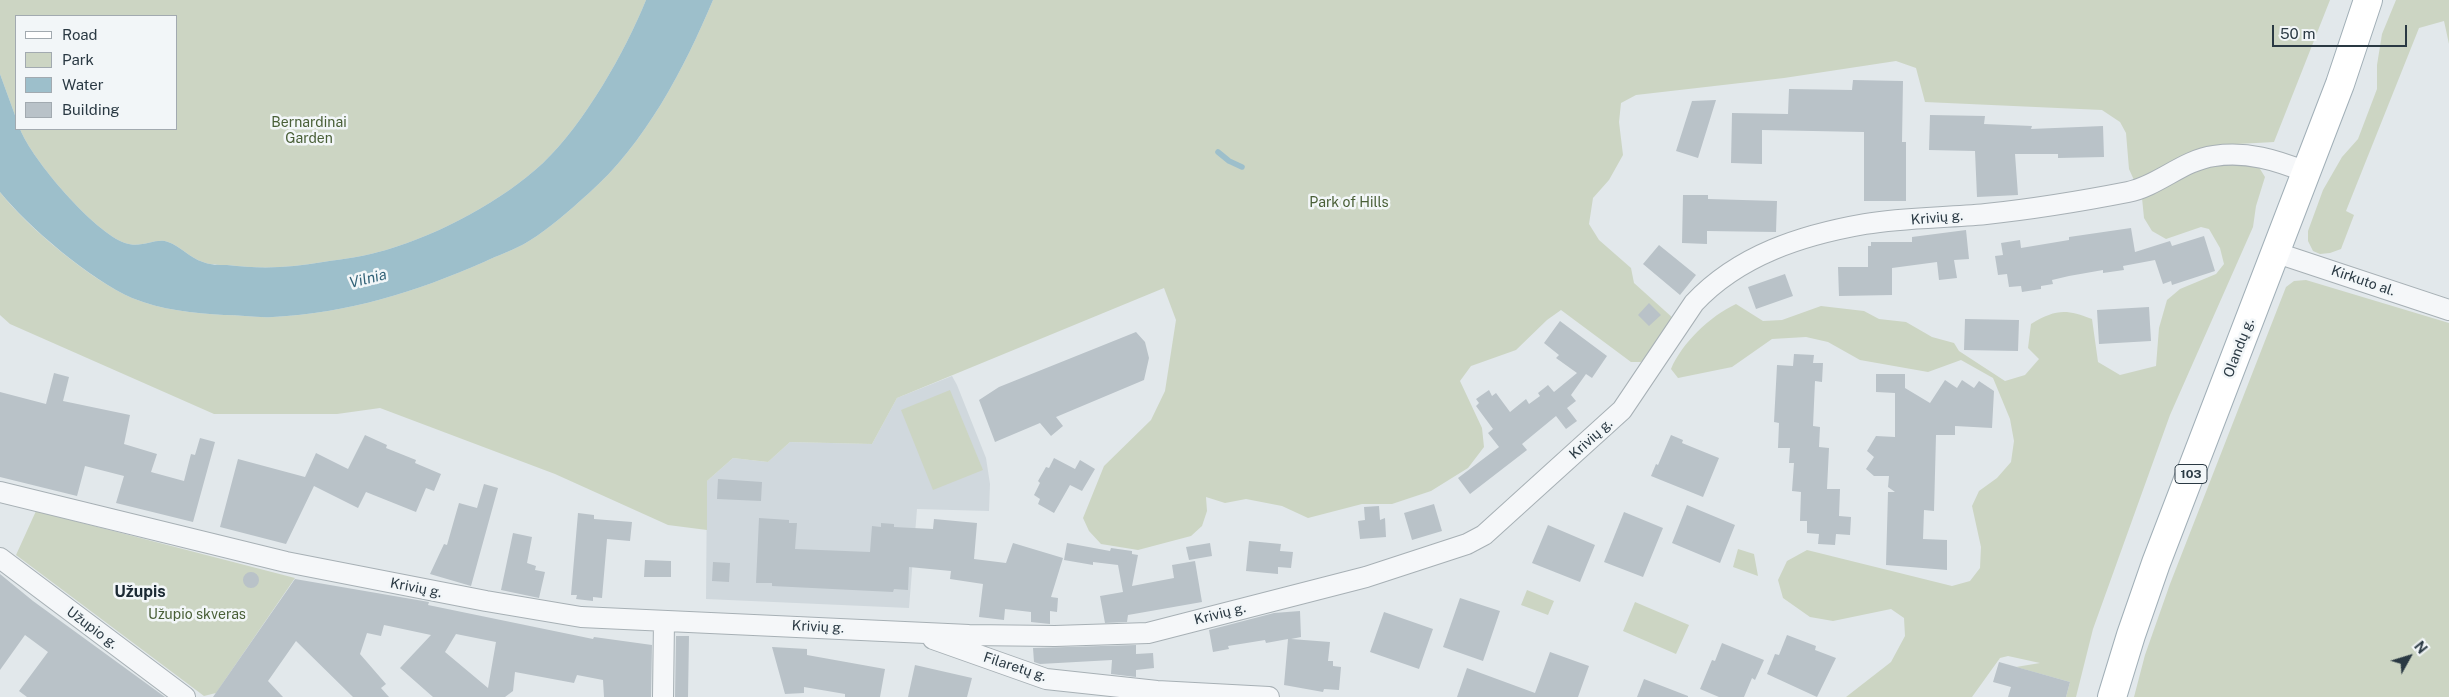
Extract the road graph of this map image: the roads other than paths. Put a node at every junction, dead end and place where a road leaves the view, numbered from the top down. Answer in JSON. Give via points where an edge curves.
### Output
{"nodes":[{"id":1,"x":2368,"y":0,"type":"edge"},
{"id":2,"x":2306,"y":172,"type":"junction"},
{"id":3,"x":2276,"y":253,"type":"junction"},
{"id":4,"x":2449,"y":310,"type":"edge"},
{"id":5,"x":0,"y":492,"type":"edge"},
{"id":6,"x":0,"y":558,"type":"edge"},
{"id":7,"x":664,"y":621,"type":"junction"},
{"id":8,"x":914,"y":633,"type":"junction"},
{"id":9,"x":1016,"y":636,"type":"junction"},
{"id":10,"x":1014,"y":668,"type":"junction"},
{"id":11,"x":186,"y":697,"type":"edge"},
{"id":12,"x":663,"y":697,"type":"edge"},
{"id":13,"x":1269,"y":697,"type":"edge"},
{"id":14,"x":2112,"y":697,"type":"edge"}],
"edges":[{"from":1,"to":2,"type":"main road","name":"Olandų g.","number":"103"},
{"from":2,"to":3,"type":"main road","name":"Olandų g.","number":"103"},
{"from":2,"to":9,"type":"street","name":"Krivių g.","via":[[2275,160],[2246,155],[2214,156],[2195,160],[2130,192],[1986,214],[1867,223],[1808,237],[1746,262],[1707,290],[1694,303],[1622,410],[1499,523],[1467,544],[1366,577],[1148,632]]},
{"from":3,"to":4,"type":"street","name":"Kirkuto al."},
{"from":3,"to":14,"type":"main road","name":"Olandų g.","number":"103","via":[[2156,563]]},
{"from":5,"to":7,"type":"street","name":"Krivių g.","via":[[286,562],[391,583],[581,617]]},
{"from":6,"to":11,"type":"street","name":"Užupio g."},
{"from":7,"to":8,"type":"street","name":"Krivių g."},
{"from":7,"to":12,"type":"street"},
{"from":8,"to":9,"type":"street","name":"Krivių g."},
{"from":8,"to":10,"type":"street","name":"Filaretų g."},
{"from":9,"to":10,"type":"street"},
{"from":10,"to":13,"type":"street","name":"Filaretų g.","via":[[1046,679]]}]}
